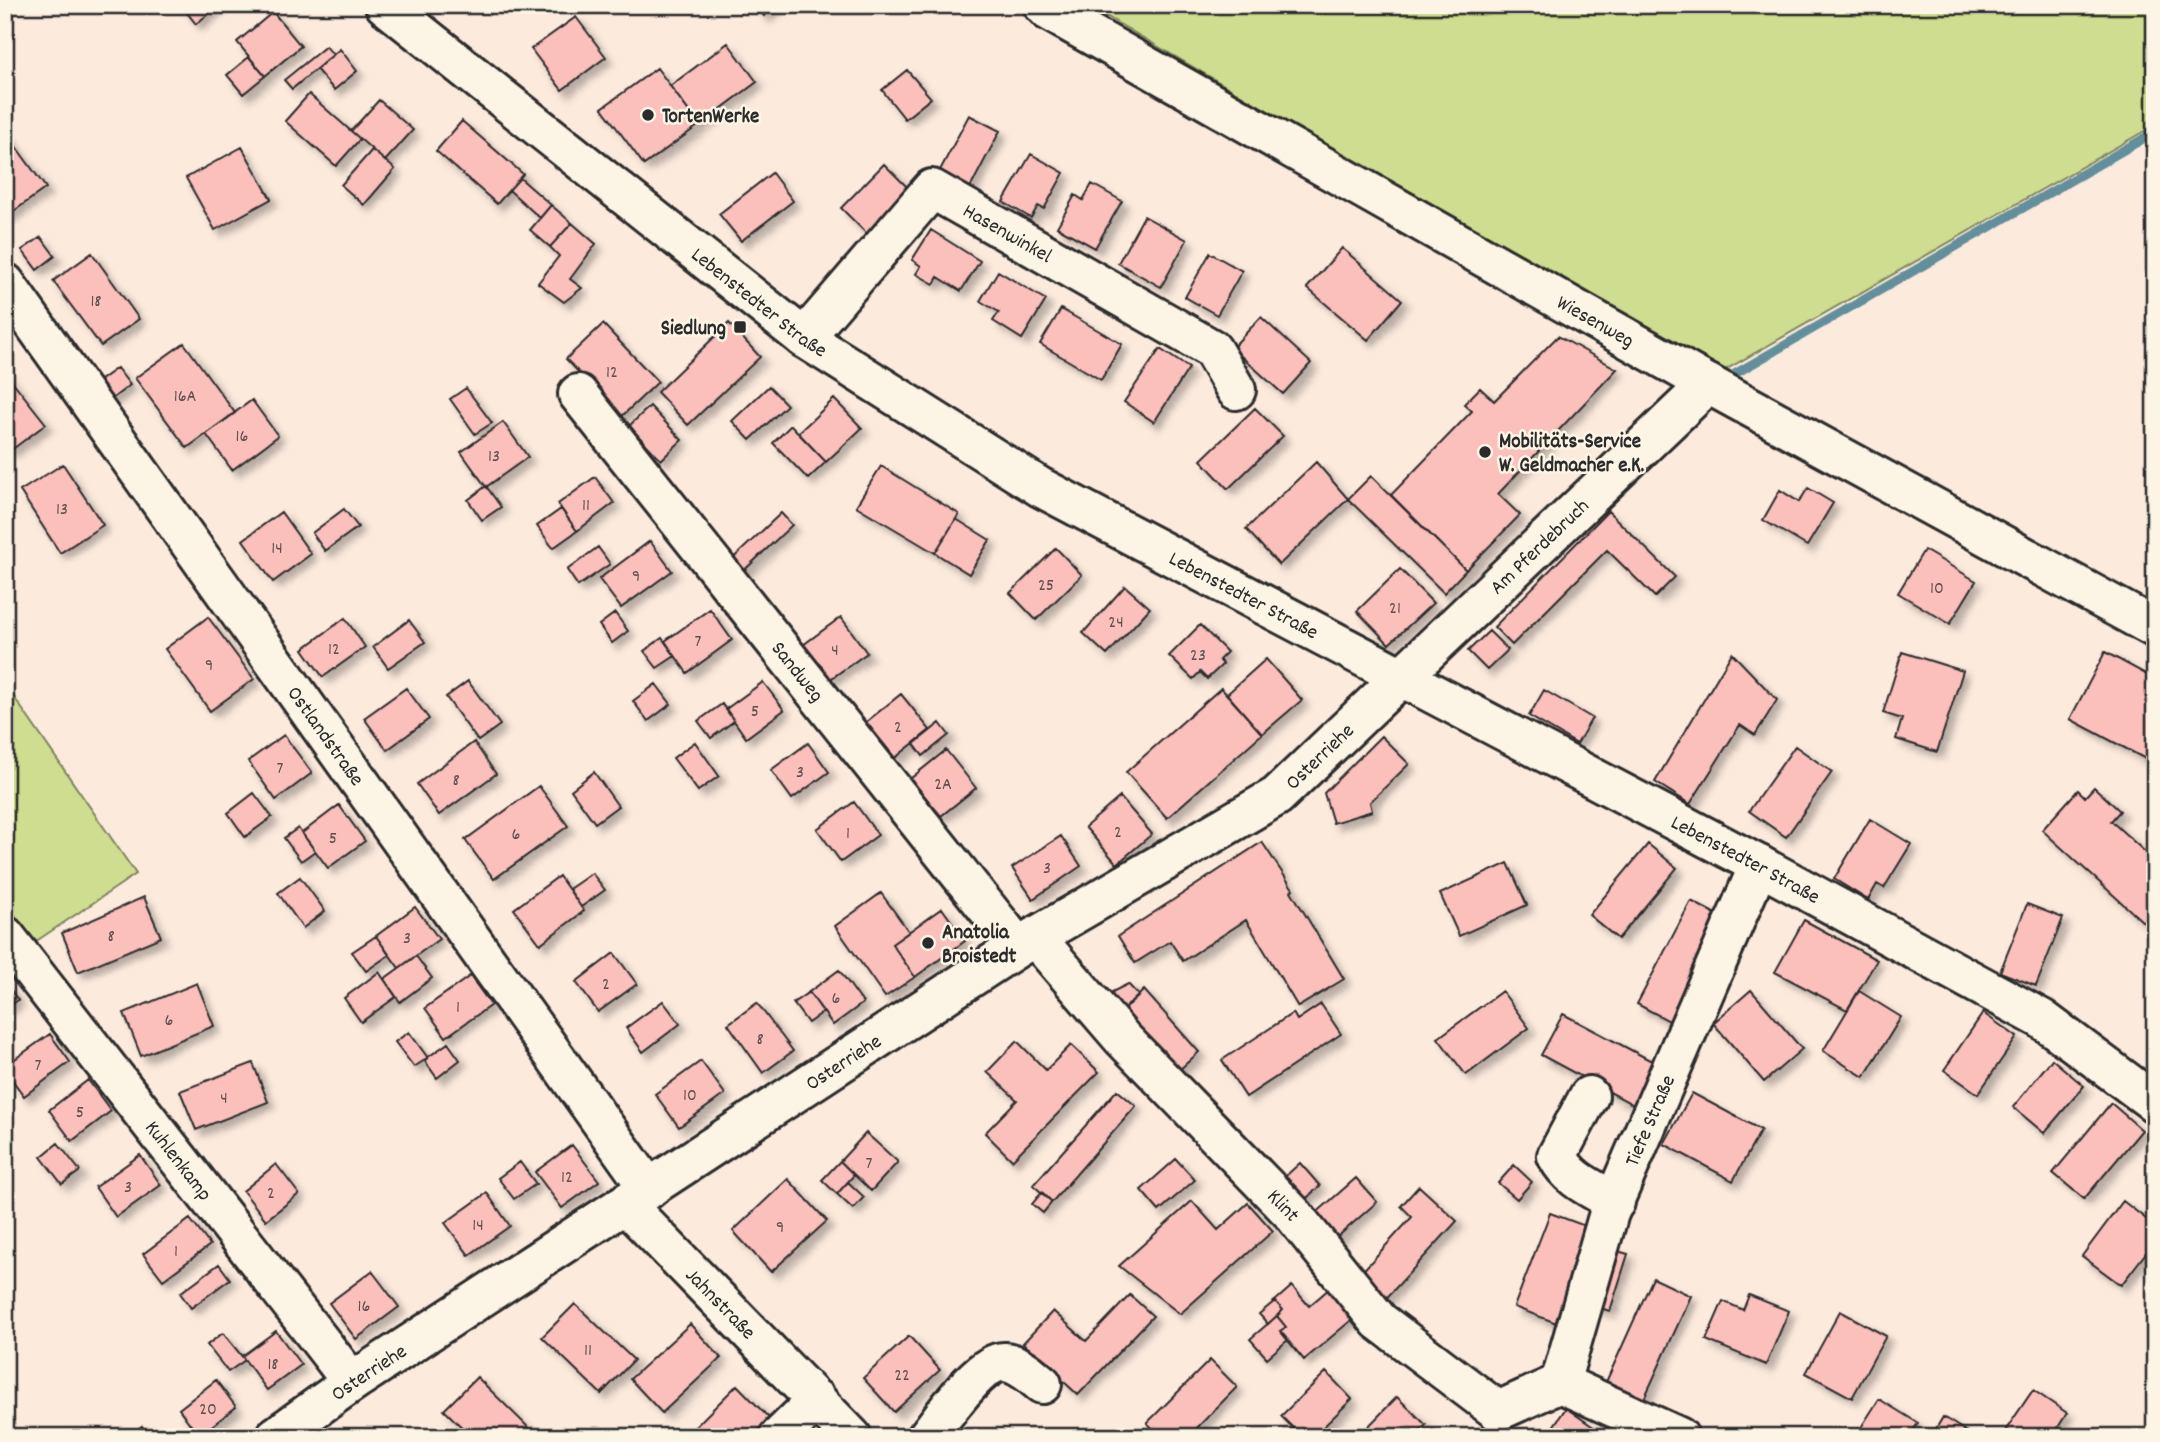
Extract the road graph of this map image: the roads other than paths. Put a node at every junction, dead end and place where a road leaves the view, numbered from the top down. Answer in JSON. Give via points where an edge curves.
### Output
{"nodes":[{"id":1,"x":385,"y":5,"type":"edge"},
{"id":2,"x":1042,"y":5,"type":"edge"},
{"id":3,"x":5,"y":283,"type":"edge"},
{"id":4,"x":804,"y":338,"type":"junction"},
{"id":5,"x":1708,"y":384,"type":"junction"},
{"id":6,"x":1236,"y":390,"type":"dead end"},
{"id":7,"x":578,"y":394,"type":"dead end"},
{"id":8,"x":2155,"y":628,"type":"edge"},
{"id":9,"x":1402,"y":677,"type":"junction"},
{"id":10,"x":1759,"y":865,"type":"junction"},
{"id":11,"x":5,"y":936,"type":"edge"},
{"id":12,"x":1026,"y":942,"type":"junction"},
{"id":13,"x":1589,"y":1096,"type":"dead end"},
{"id":14,"x":2155,"y":1103,"type":"edge"},
{"id":15,"x":637,"y":1196,"type":"junction"},
{"id":16,"x":1615,"y":1202,"type":"junction"},
{"id":17,"x":352,"y":1382,"type":"junction"},
{"id":18,"x":1560,"y":1383,"type":"junction"},
{"id":19,"x":1042,"y":1384,"type":"dead end"},
{"id":20,"x":817,"y":1400,"type":"junction"},
{"id":21,"x":275,"y":1437,"type":"edge"},
{"id":22,"x":779,"y":1437,"type":"edge"},
{"id":23,"x":852,"y":1437,"type":"edge"},
{"id":24,"x":927,"y":1437,"type":"edge"},
{"id":25,"x":1679,"y":1437,"type":"edge"}],
"edges":[{"from":1,"to":4,"type":"street","name":"Lebenstedter Straße"},
{"from":2,"to":5,"type":"street","name":"Wiesenweg"},
{"from":3,"to":15,"type":"street","name":"Ostlandstraße"},
{"from":4,"to":6,"type":"street","name":"Hasenwinkel","via":[[932,189],[1212,349]]},
{"from":4,"to":9,"type":"street","name":"Lebenstedter Straße","via":[[1040,487]]},
{"from":5,"to":8,"type":"street","name":"Wiesenweg"},
{"from":5,"to":9,"type":"street","name":"Am Pferdebruch"},
{"from":7,"to":12,"type":"street","name":"Sandweg"},
{"from":9,"to":10,"type":"street","name":"Lebenstedter Straße"},
{"from":9,"to":12,"type":"street","name":"Osterriehe","via":[[1277,796]]},
{"from":10,"to":14,"type":"street","name":"Lebenstedter Straße","via":[[2042,1019]]},
{"from":10,"to":16,"type":"street","name":"Tiefe Straße"},
{"from":11,"to":17,"type":"street","name":"Kuhlenkamp"},
{"from":12,"to":15,"type":"street","name":"Osterriehe"},
{"from":12,"to":18,"type":"street","name":"Klint","via":[[1292,1213],[1379,1321],[1498,1411]]},
{"from":13,"to":16,"type":"street","via":[[1557,1156],[1577,1182]]},
{"from":15,"to":17,"type":"street","name":"Osterriehe"},
{"from":15,"to":20,"type":"street","name":"Jahnstraße"},
{"from":16,"to":18,"type":"street","name":"Tiefe Straße"},
{"from":17,"to":21,"type":"street","name":"Osterriehe"},
{"from":18,"to":25,"type":"street"},
{"from":19,"to":24,"type":"street","via":[[1017,1365],[1002,1362],[990,1367]]},
{"from":20,"to":22,"type":"street"},
{"from":20,"to":23,"type":"street","name":"Jahnstraße"}]}
